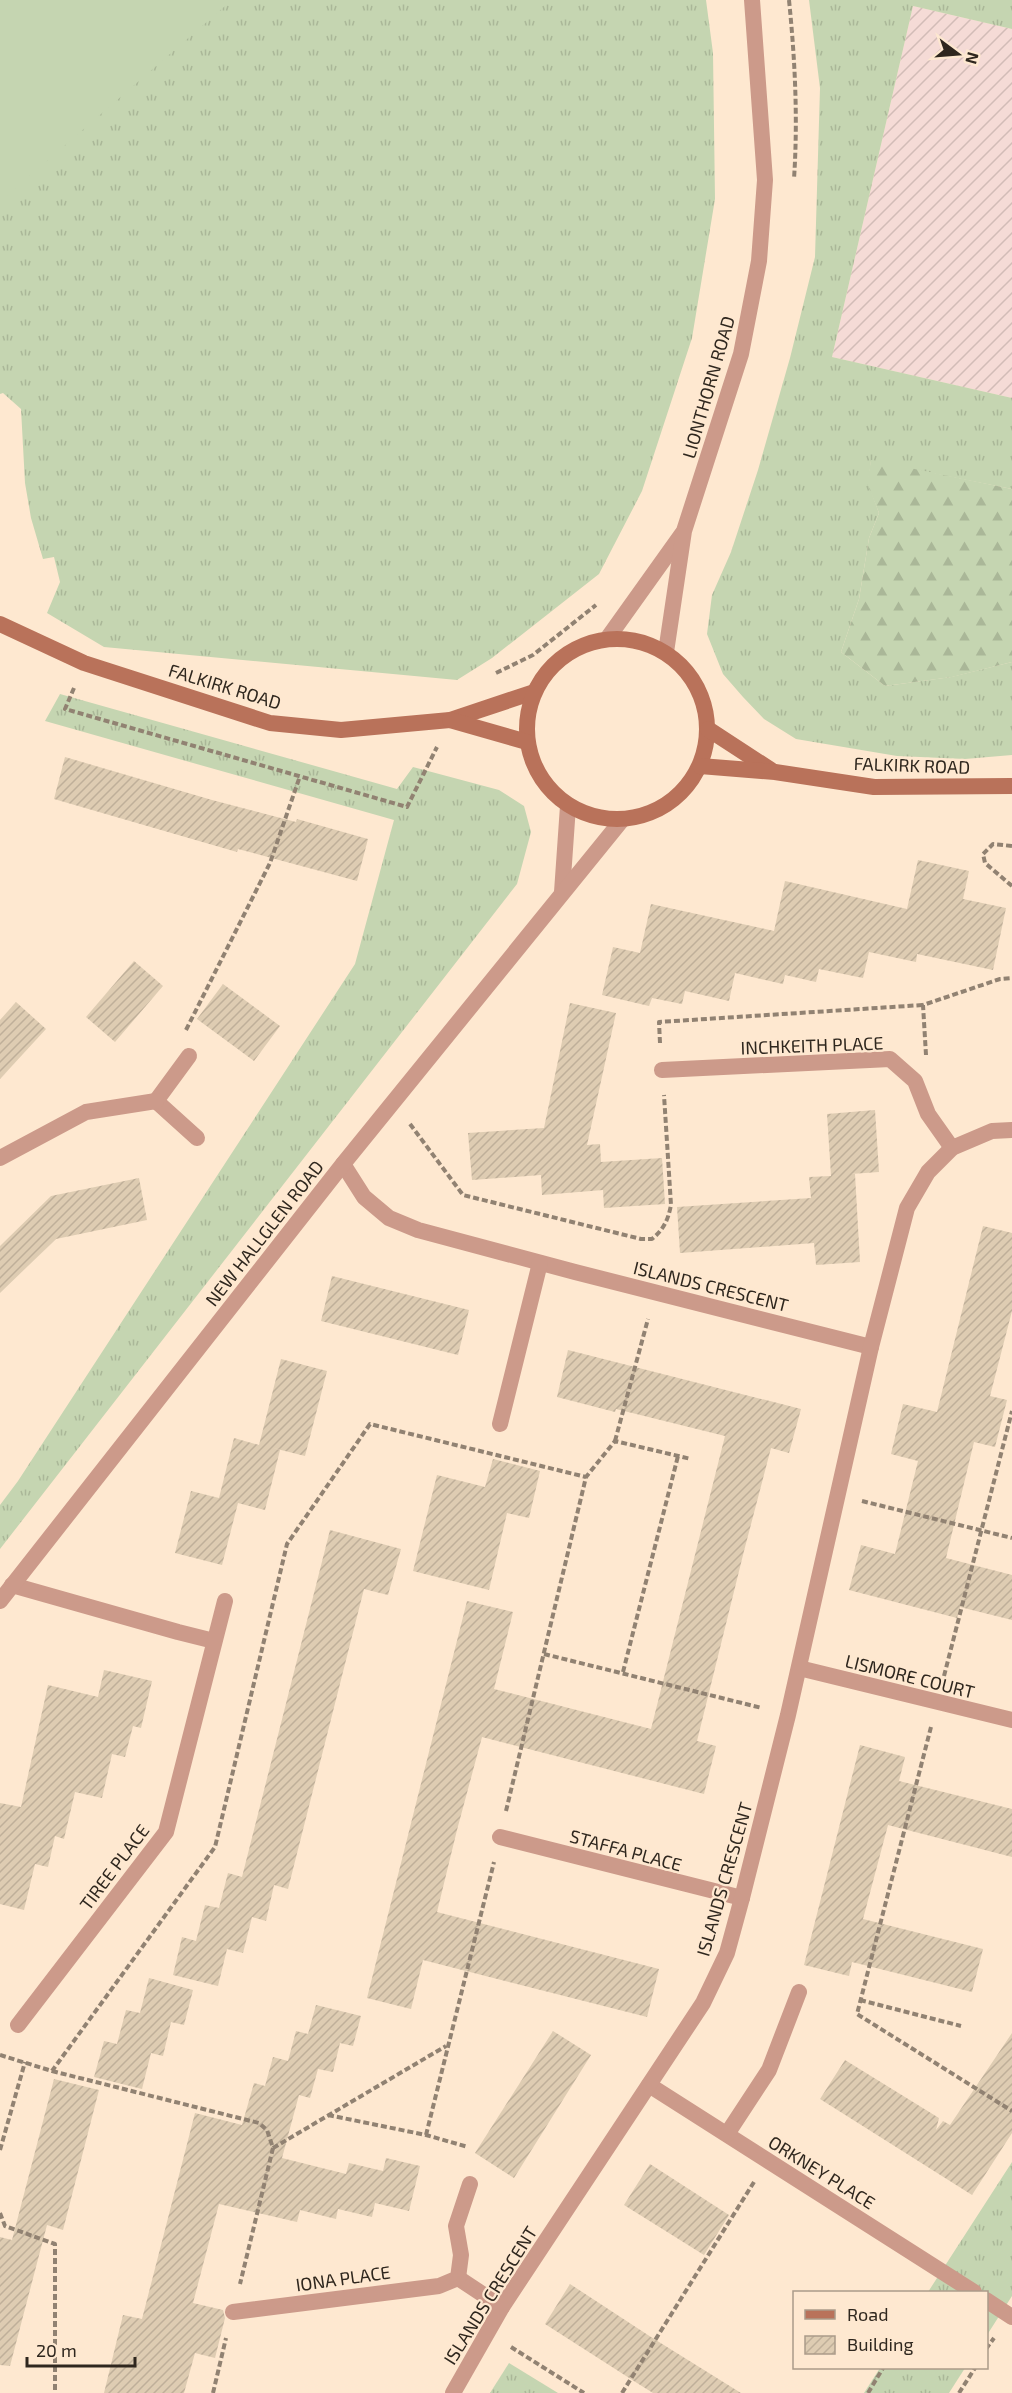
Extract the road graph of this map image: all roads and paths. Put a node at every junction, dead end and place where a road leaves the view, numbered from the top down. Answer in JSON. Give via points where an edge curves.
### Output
{"nodes":[{"id":1,"x":752,"y":0,"type":"edge"},
{"id":2,"x":684,"y":531,"type":"junction"},
{"id":3,"x":0,"y":624,"type":"edge"},
{"id":4,"x":607,"y":639,"type":"junction"},
{"id":5,"x":666,"y":652,"type":"junction"},
{"id":6,"x":534,"y":692,"type":"junction"},
{"id":7,"x":450,"y":720,"type":"junction"},
{"id":8,"x":708,"y":729,"type":"junction"},
{"id":9,"x":527,"y":742,"type":"junction"},
{"id":10,"x":700,"y":766,"type":"junction"},
{"id":11,"x":775,"y":772,"type":"junction"},
{"id":12,"x":300,"y":776,"type":"dead end"},
{"id":13,"x":1012,"y":786,"type":"edge"},
{"id":14,"x":568,"y":806,"type":"junction"},
{"id":15,"x":622,"y":820,"type":"junction"},
{"id":16,"x":1012,"y":846,"type":"edge"},
{"id":17,"x":1012,"y":886,"type":"edge"},
{"id":18,"x":562,"y":892,"type":"junction"},
{"id":19,"x":1012,"y":978,"type":"edge"},
{"id":20,"x":923,"y":1005,"type":"junction"},
{"id":21,"x":186,"y":1031,"type":"dead end"},
{"id":22,"x":189,"y":1056,"type":"dead end"},
{"id":23,"x":926,"y":1057,"type":"dead end"},
{"id":24,"x":662,"y":1070,"type":"junction"},
{"id":25,"x":156,"y":1101,"type":"junction"},
{"id":26,"x":393,"y":1102,"type":"junction"},
{"id":27,"x":1012,"y":1131,"type":"edge"},
{"id":28,"x":197,"y":1138,"type":"dead end"},
{"id":29,"x":952,"y":1148,"type":"junction"},
{"id":30,"x":0,"y":1158,"type":"edge"},
{"id":31,"x":343,"y":1164,"type":"junction"},
{"id":32,"x":540,"y":1263,"type":"junction"},
{"id":33,"x":656,"y":1292,"type":"junction"},
{"id":34,"x":871,"y":1347,"type":"junction"},
{"id":35,"x":1012,"y":1411,"type":"edge"},
{"id":36,"x":501,"y":1424,"type":"dead end"},
{"id":37,"x":615,"y":1441,"type":"junction"},
{"id":38,"x":678,"y":1456,"type":"junction"},
{"id":39,"x":691,"y":1459,"type":"dead end"},
{"id":40,"x":586,"y":1477,"type":"junction"},
{"id":41,"x":838,"y":1495,"type":"junction"},
{"id":42,"x":982,"y":1530,"type":"junction"},
{"id":43,"x":1012,"y":1538,"type":"edge"},
{"id":44,"x":12,"y":1585,"type":"junction"},
{"id":45,"x":0,"y":1601,"type":"edge"},
{"id":46,"x":225,"y":1601,"type":"dead end"},
{"id":47,"x":214,"y":1641,"type":"junction"},
{"id":48,"x":544,"y":1654,"type":"junction"},
{"id":49,"x":799,"y":1668,"type":"junction"},
{"id":50,"x":623,"y":1672,"type":"junction"},
{"id":51,"x":937,"y":1703,"type":"junction"},
{"id":52,"x":788,"y":1715,"type":"junction"},
{"id":53,"x":1012,"y":1720,"type":"edge"},
{"id":54,"x":500,"y":1837,"type":"junction"},
{"id":55,"x":742,"y":1898,"type":"junction"},
{"id":56,"x":800,"y":1992,"type":"dead end"},
{"id":57,"x":860,"y":2000,"type":"junction"},
{"id":58,"x":18,"y":2025,"type":"dead end"},
{"id":59,"x":961,"y":2026,"type":"dead end"},
{"id":60,"x":447,"y":2046,"type":"junction"},
{"id":61,"x":0,"y":2055,"type":"edge"},
{"id":62,"x":25,"y":2062,"type":"junction"},
{"id":63,"x":52,"y":2070,"type":"junction"},
{"id":64,"x":649,"y":2085,"type":"junction"},
{"id":65,"x":1012,"y":2111,"type":"edge"},
{"id":66,"x":327,"y":2115,"type":"junction"},
{"id":67,"x":727,"y":2134,"type":"junction"},
{"id":68,"x":426,"y":2135,"type":"junction"},
{"id":69,"x":468,"y":2147,"type":"dead end"},
{"id":70,"x":273,"y":2148,"type":"junction"},
{"id":71,"x":0,"y":2150,"type":"edge"},
{"id":72,"x":767,"y":2161,"type":"junction"},
{"id":73,"x":470,"y":2184,"type":"dead end"},
{"id":74,"x":0,"y":2213,"type":"edge"},
{"id":75,"x":458,"y":2278,"type":"junction"},
{"id":76,"x":972,"y":2291,"type":"edge"},
{"id":77,"x":988,"y":2301,"type":"edge"},
{"id":78,"x":502,"y":2307,"type":"junction"},
{"id":79,"x":232,"y":2312,"type":"junction"},
{"id":80,"x":1012,"y":2317,"type":"edge"},
{"id":81,"x":488,"y":2333,"type":"junction"},
{"id":82,"x":883,"y":2369,"type":"edge"},
{"id":83,"x":974,"y":2369,"type":"edge"},
{"id":84,"x":55,"y":2393,"type":"edge"},
{"id":85,"x":213,"y":2393,"type":"edge"},
{"id":86,"x":453,"y":2393,"type":"edge"},
{"id":87,"x":584,"y":2393,"type":"edge"},
{"id":88,"x":622,"y":2393,"type":"edge"},
{"id":89,"x":868,"y":2393,"type":"edge"},
{"id":90,"x":958,"y":2393,"type":"edge"}],
"edges":[{"from":1,"to":2,"type":"street","name":"LIONTHORN ROAD","via":[[765,180],[759,261],[741,354]]},
{"from":2,"to":4,"type":"street","name":"LIONTHORN ROAD"},
{"from":2,"to":5,"type":"street","name":"LIONTHORN ROAD"},
{"from":3,"to":7,"type":"main road","name":"FALKIRK ROAD","via":[[84,663],[270,723],[341,730]]},
{"from":4,"to":5,"type":"main road","via":[[638,641]]},
{"from":4,"to":6,"type":"main road","via":[[564,656]]},
{"from":5,"to":8,"type":"main road","via":[[696,685],[705,706]]},
{"from":6,"to":7,"type":"main road","name":"FALKIRK ROAD"},
{"from":6,"to":9,"type":"main road","via":[[527,716]]},
{"from":7,"to":9,"type":"main road","name":"FALKIRK ROAD"},
{"from":8,"to":10,"type":"main road"},
{"from":8,"to":11,"type":"main road","name":"FALKIRK ROAD"},
{"from":9,"to":14,"type":"main road","via":[[540,778]]},
{"from":10,"to":11,"type":"main road","name":"FALKIRK ROAD"},
{"from":10,"to":15,"type":"main road","via":[[687,788],[669,804],[646,815]]},
{"from":11,"to":13,"type":"main road","name":"FALKIRK ROAD","via":[[874,787]]},
{"from":12,"to":21,"type":"path","via":[[270,863]]},
{"from":14,"to":15,"type":"main road","via":[[603,819]]},
{"from":14,"to":18,"type":"street"},
{"from":15,"to":18,"type":"street","name":"NEW HALLGLEN ROAD"},
{"from":16,"to":17,"type":"path","via":[[993,844],[983,854],[985,863]]},
{"from":18,"to":26,"type":"street","name":"NEW HALLGLEN ROAD"},
{"from":19,"to":20,"type":"path"},
{"from":20,"to":23,"type":"path"},
{"from":20,"to":24,"type":"path","via":[[659,1022]]},
{"from":22,"to":25,"type":"street"},
{"from":24,"to":26,"type":"path","via":[[671,1205],[669,1219],[652,1239],[463,1195]]},
{"from":24,"to":29,"type":"street","name":"INCHKEITH PLACE","via":[[890,1059],[915,1081],[928,1114]]},
{"from":25,"to":28,"type":"street"},
{"from":25,"to":30,"type":"street","via":[[86,1112]]},
{"from":26,"to":31,"type":"street","name":"NEW HALLGLEN ROAD"},
{"from":27,"to":29,"type":"street","name":"ISLANDS CRESCENT","via":[[992,1131]]},
{"from":29,"to":34,"type":"street","name":"ISLANDS CRESCENT","via":[[928,1172],[907,1208]]},
{"from":31,"to":32,"type":"street","name":"ISLANDS CRESCENT","via":[[364,1197],[389,1218],[418,1230]]},
{"from":31,"to":44,"type":"street","name":"NEW HALLGLEN ROAD"},
{"from":32,"to":33,"type":"street","name":"ISLANDS CRESCENT"},
{"from":32,"to":36,"type":"street"},
{"from":33,"to":34,"type":"street","name":"ISLANDS CRESCENT"},
{"from":33,"to":37,"type":"path"},
{"from":34,"to":41,"type":"street","name":"ISLANDS CRESCENT"},
{"from":35,"to":42,"type":"path"},
{"from":37,"to":38,"type":"path"},
{"from":37,"to":40,"type":"path"},
{"from":38,"to":39,"type":"path"},
{"from":38,"to":50,"type":"path"},
{"from":40,"to":48,"type":"path"},
{"from":40,"to":63,"type":"path","via":[[370,1424],[287,1544],[215,1847]]},
{"from":41,"to":42,"type":"path"},
{"from":41,"to":49,"type":"street","name":"ISLANDS CRESCENT"},
{"from":42,"to":43,"type":"path"},
{"from":42,"to":51,"type":"path"},
{"from":44,"to":45,"type":"street","name":"NEW HALLGLEN ROAD"},
{"from":44,"to":47,"type":"street"},
{"from":46,"to":47,"type":"street","name":"TIREE PLACE"},
{"from":47,"to":58,"type":"street","name":"TIREE PLACE","via":[[166,1832]]},
{"from":48,"to":50,"type":"path"},
{"from":48,"to":54,"type":"path"},
{"from":49,"to":51,"type":"street","name":"LISMORE COURT"},
{"from":49,"to":52,"type":"street","name":"ISLANDS CRESCENT"},
{"from":50,"to":52,"type":"path"},
{"from":51,"to":53,"type":"street","name":"LISMORE COURT"},
{"from":51,"to":57,"type":"path"},
{"from":52,"to":55,"type":"street","name":"ISLANDS CRESCENT"},
{"from":54,"to":55,"type":"street","name":"STAFFA PLACE"},
{"from":54,"to":60,"type":"path"},
{"from":55,"to":64,"type":"street","name":"ISLANDS CRESCENT","via":[[727,1953],[708,1993]]},
{"from":56,"to":67,"type":"street","via":[[770,2070]]},
{"from":57,"to":59,"type":"path"},
{"from":57,"to":65,"type":"path","via":[[857,2014]]},
{"from":60,"to":66,"type":"path"},
{"from":60,"to":68,"type":"path"},
{"from":61,"to":62,"type":"path"},
{"from":62,"to":63,"type":"path"},
{"from":62,"to":71,"type":"path"},
{"from":63,"to":70,"type":"path","via":[[259,2123],[267,2130]]},
{"from":64,"to":67,"type":"street","name":"ORKNEY PLACE"},
{"from":64,"to":78,"type":"street","name":"ISLANDS CRESCENT"},
{"from":66,"to":68,"type":"path"},
{"from":66,"to":70,"type":"path"},
{"from":67,"to":72,"type":"street","name":"ORKNEY PLACE"},
{"from":68,"to":69,"type":"path"},
{"from":70,"to":79,"type":"path"},
{"from":72,"to":76,"type":"street","name":"ORKNEY PLACE"},
{"from":72,"to":88,"type":"path"},
{"from":73,"to":75,"type":"street","via":[[456,2226],[461,2255]]},
{"from":74,"to":84,"type":"path","via":[[5,2226],[55,2244]]},
{"from":75,"to":78,"type":"street"},
{"from":75,"to":79,"type":"street","name":"IONA PLACE","via":[[439,2286]]},
{"from":77,"to":80,"type":"street"},
{"from":78,"to":81,"type":"street","name":"ISLANDS CRESCENT"},
{"from":79,"to":85,"type":"path"},
{"from":81,"to":86,"type":"street","name":"ISLANDS CRESCENT"},
{"from":81,"to":87,"type":"path"},
{"from":82,"to":89,"type":"path"},
{"from":83,"to":90,"type":"path"}]}
